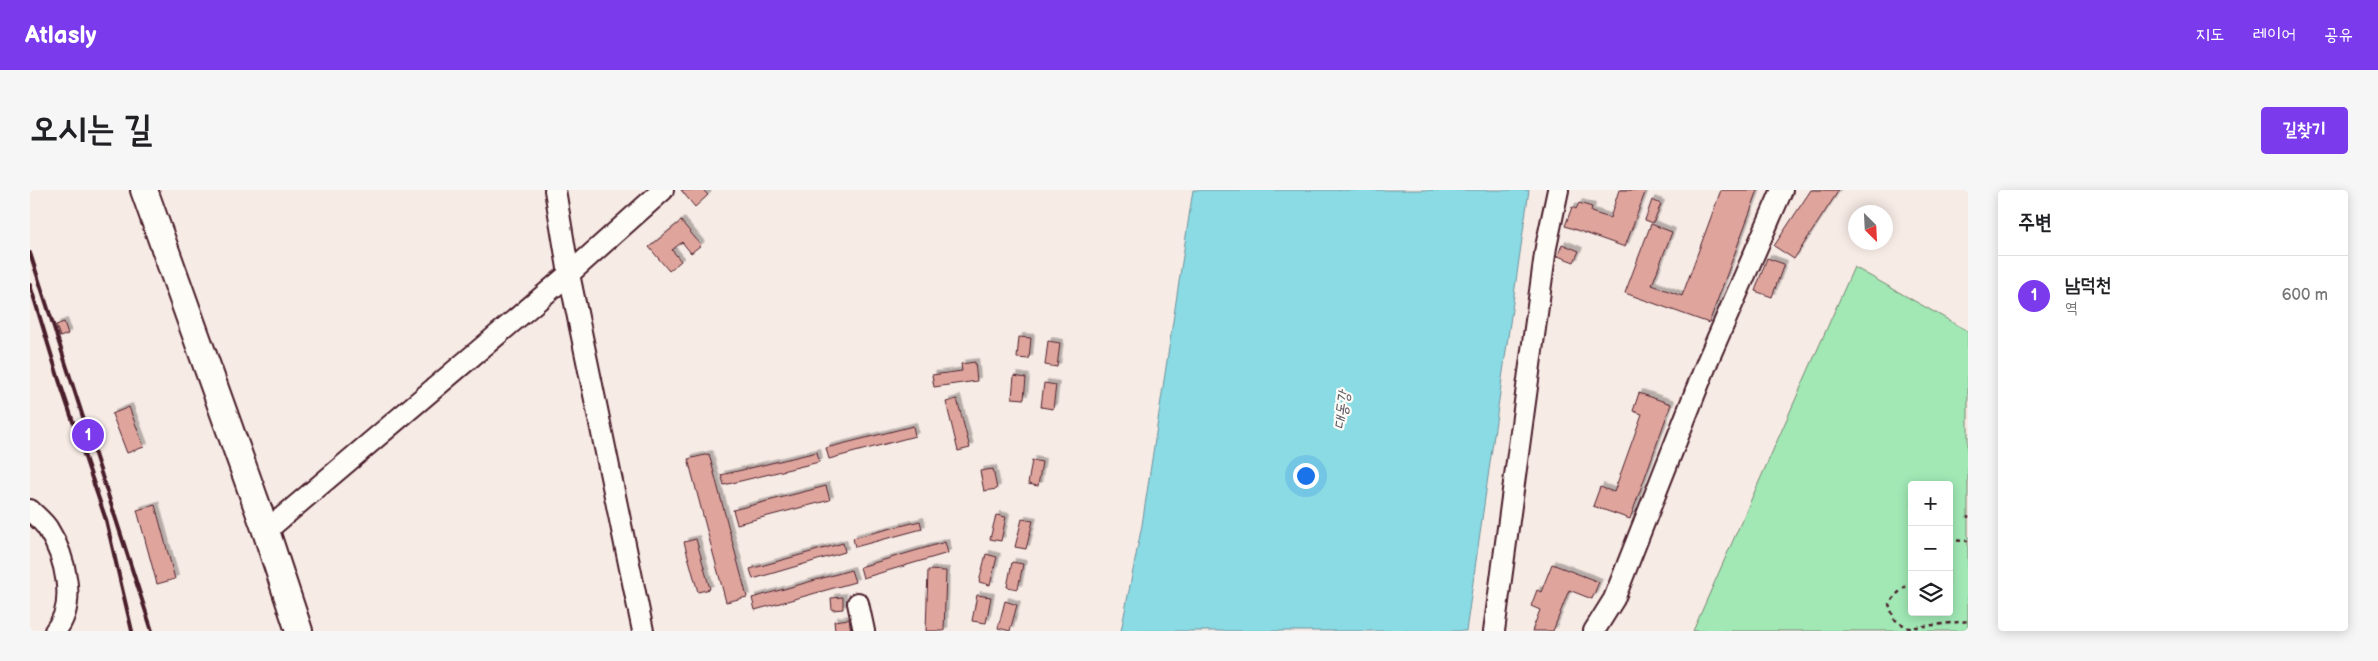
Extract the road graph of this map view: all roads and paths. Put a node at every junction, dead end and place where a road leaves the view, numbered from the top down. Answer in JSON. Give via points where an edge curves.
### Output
{"nodes":[{"id":1,"x":144,"y":190,"type":"edge"},
{"id":2,"x":554,"y":190,"type":"edge"},
{"id":3,"x":663,"y":190,"type":"edge"},
{"id":4,"x":1558,"y":190,"type":"edge"},
{"id":5,"x":1782,"y":190,"type":"edge"},
{"id":6,"x":568,"y":274,"type":"junction"},
{"id":7,"x":30,"y":510,"type":"edge"},
{"id":8,"x":266,"y":531,"type":"junction"},
{"id":9,"x":1953,"y":540,"type":"edge"},
{"id":10,"x":1968,"y":542,"type":"edge"},
{"id":11,"x":1908,"y":584,"type":"edge"},
{"id":12,"x":858,"y":603,"type":"dead end"},
{"id":13,"x":1968,"y":621,"type":"edge"},
{"id":14,"x":55,"y":631,"type":"edge"},
{"id":15,"x":299,"y":631,"type":"edge"},
{"id":16,"x":643,"y":631,"type":"edge"},
{"id":17,"x":864,"y":631,"type":"edge"},
{"id":18,"x":1494,"y":631,"type":"edge"},
{"id":19,"x":1594,"y":631,"type":"edge"}],
"edges":[{"from":1,"to":8,"type":"main road"},
{"from":2,"to":6,"type":"street"},
{"from":3,"to":6,"type":"street"},
{"from":4,"to":18,"type":"street","via":[[1546,247]]},
{"from":5,"to":19,"type":"street","via":[[1708,360],[1614,598]]},
{"from":6,"to":8,"type":"street"},
{"from":6,"to":16,"type":"street"},
{"from":7,"to":14,"type":"street","via":[[48,528],[62,557],[66,601],[63,622]]},
{"from":8,"to":15,"type":"main road"},
{"from":9,"to":10,"type":"path"},
{"from":11,"to":13,"type":"path","via":[[1889,604],[1894,619],[1908,628]]},
{"from":12,"to":17,"type":"street"}]}
